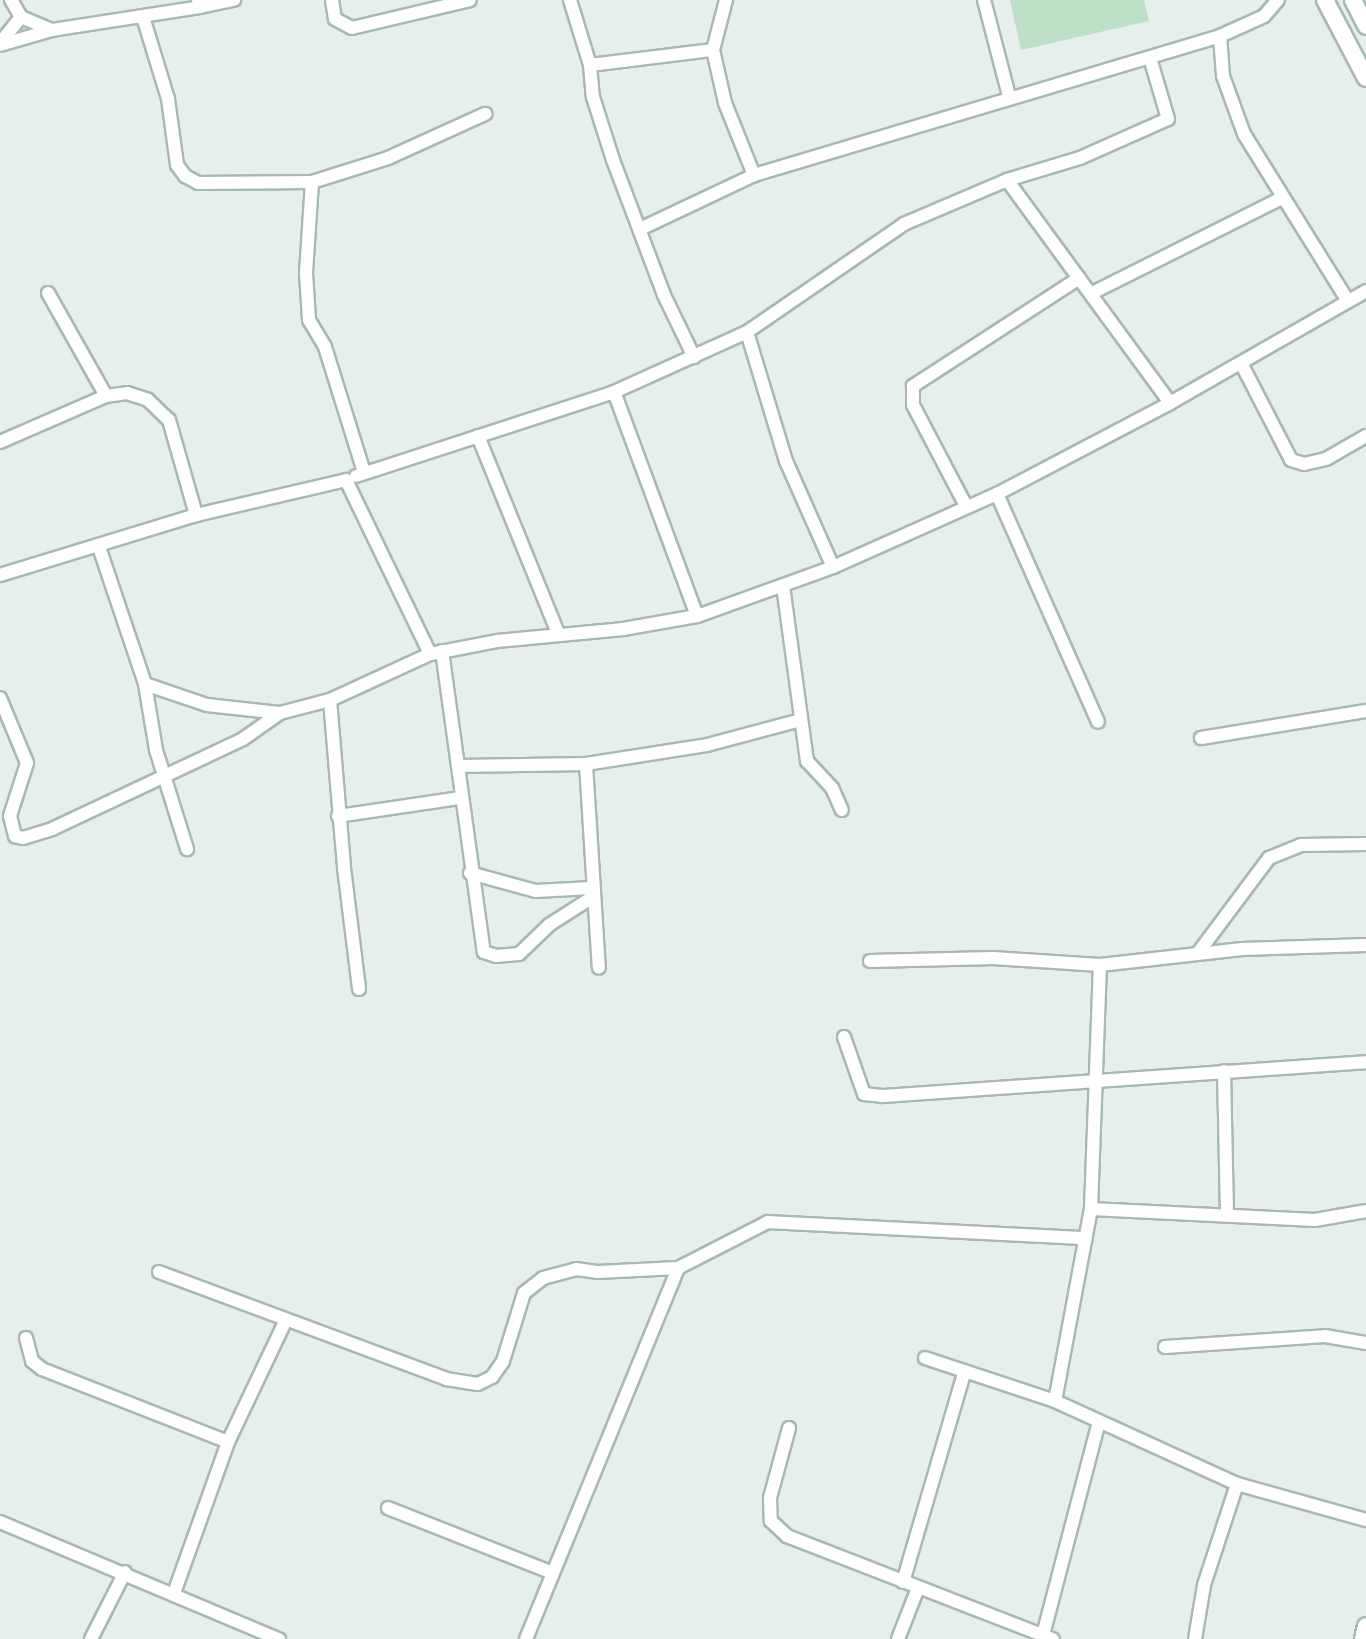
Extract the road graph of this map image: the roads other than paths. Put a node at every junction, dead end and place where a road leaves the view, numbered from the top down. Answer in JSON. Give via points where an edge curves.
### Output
{"nodes":[{"id":1,"x":11,"y":0,"type":"edge"},
{"id":2,"x":233,"y":0,"type":"edge"},
{"id":3,"x":332,"y":0,"type":"edge"},
{"id":4,"x":470,"y":0,"type":"edge"},
{"id":5,"x":570,"y":0,"type":"edge"},
{"id":6,"x":726,"y":0,"type":"edge"},
{"id":7,"x":984,"y":0,"type":"edge"},
{"id":8,"x":1278,"y":0,"type":"edge"},
{"id":9,"x":1325,"y":0,"type":"edge"},
{"id":10,"x":1353,"y":0,"type":"edge"},
{"id":11,"x":198,"y":4,"type":"edge"},
{"id":12,"x":21,"y":17,"type":"junction"},
{"id":13,"x":143,"y":17,"type":"junction"},
{"id":14,"x":1366,"y":26,"type":"edge"},
{"id":15,"x":52,"y":30,"type":"junction"},
{"id":16,"x":1220,"y":36,"type":"junction"},
{"id":17,"x":0,"y":44,"type":"edge"},
{"id":18,"x":713,"y":50,"type":"junction"},
{"id":19,"x":1150,"y":58,"type":"junction"},
{"id":20,"x":590,"y":65,"type":"junction"},
{"id":21,"x":1366,"y":78,"type":"edge"},
{"id":22,"x":1009,"y":96,"type":"junction"},
{"id":23,"x":485,"y":114,"type":"dead end"},
{"id":24,"x":754,"y":175,"type":"junction"},
{"id":25,"x":1007,"y":180,"type":"junction"},
{"id":26,"x":312,"y":182,"type":"junction"},
{"id":27,"x":1282,"y":198,"type":"junction"},
{"id":28,"x":640,"y":229,"type":"junction"},
{"id":29,"x":1079,"y":278,"type":"junction"},
{"id":30,"x":1366,"y":291,"type":"edge"},
{"id":31,"x":48,"y":293,"type":"dead end"},
{"id":32,"x":1092,"y":293,"type":"junction"},
{"id":33,"x":1348,"y":301,"type":"junction"},
{"id":34,"x":747,"y":332,"type":"junction"},
{"id":35,"x":694,"y":357,"type":"junction"},
{"id":36,"x":1241,"y":363,"type":"junction"},
{"id":37,"x":614,"y":392,"type":"junction"},
{"id":38,"x":106,"y":396,"type":"junction"},
{"id":39,"x":1170,"y":403,"type":"junction"},
{"id":40,"x":478,"y":436,"type":"junction"},
{"id":41,"x":1366,"y":436,"type":"edge"},
{"id":42,"x":0,"y":442,"type":"edge"},
{"id":43,"x":364,"y":472,"type":"junction"},
{"id":44,"x":346,"y":480,"type":"junction"},
{"id":45,"x":997,"y":494,"type":"junction"},
{"id":46,"x":966,"y":506,"type":"junction"},
{"id":47,"x":196,"y":516,"type":"junction"},
{"id":48,"x":99,"y":547,"type":"junction"},
{"id":49,"x":834,"y":567,"type":"junction"},
{"id":50,"x":0,"y":575,"type":"edge"},
{"id":51,"x":783,"y":586,"type":"junction"},
{"id":52,"x":697,"y":616,"type":"junction"},
{"id":53,"x":558,"y":633,"type":"junction"},
{"id":54,"x":436,"y":653,"type":"junction"},
{"id":55,"x":145,"y":684,"type":"junction"},
{"id":56,"x":0,"y":698,"type":"edge"},
{"id":57,"x":330,"y":699,"type":"junction"},
{"id":58,"x":1366,"y":711,"type":"edge"},
{"id":59,"x":280,"y":713,"type":"junction"},
{"id":60,"x":801,"y":720,"type":"junction"},
{"id":61,"x":1098,"y":722,"type":"dead end"},
{"id":62,"x":1201,"y":738,"type":"dead end"},
{"id":63,"x":586,"y":764,"type":"junction"},
{"id":64,"x":458,"y":766,"type":"junction"},
{"id":65,"x":164,"y":776,"type":"junction"},
{"id":66,"x":460,"y":798,"type":"junction"},
{"id":67,"x":842,"y":810,"type":"dead end"},
{"id":68,"x":338,"y":816,"type":"junction"},
{"id":69,"x":1366,"y":844,"type":"edge"},
{"id":70,"x":187,"y":849,"type":"dead end"},
{"id":71,"x":470,"y":873,"type":"junction"},
{"id":72,"x":591,"y":893,"type":"junction"},
{"id":73,"x":1366,"y":944,"type":"edge"},
{"id":74,"x":1198,"y":954,"type":"junction"},
{"id":75,"x":870,"y":961,"type":"dead end"},
{"id":76,"x":1100,"y":965,"type":"junction"},
{"id":77,"x":598,"y":968,"type":"dead end"},
{"id":78,"x":359,"y":989,"type":"dead end"},
{"id":79,"x":844,"y":1037,"type":"dead end"},
{"id":80,"x":1366,"y":1062,"type":"edge"},
{"id":81,"x":1224,"y":1071,"type":"junction"},
{"id":82,"x":1095,"y":1083,"type":"junction"},
{"id":83,"x":1091,"y":1209,"type":"junction"},
{"id":84,"x":1366,"y":1211,"type":"edge"},
{"id":85,"x":1227,"y":1215,"type":"junction"},
{"id":86,"x":1086,"y":1237,"type":"junction"},
{"id":87,"x":678,"y":1268,"type":"junction"},
{"id":88,"x":159,"y":1272,"type":"dead end"},
{"id":89,"x":286,"y":1320,"type":"junction"},
{"id":90,"x":26,"y":1338,"type":"dead end"},
{"id":91,"x":1366,"y":1343,"type":"edge"},
{"id":92,"x":1165,"y":1347,"type":"dead end"},
{"id":93,"x":925,"y":1358,"type":"dead end"},
{"id":94,"x":964,"y":1374,"type":"junction"},
{"id":95,"x":1055,"y":1401,"type":"junction"},
{"id":96,"x":1099,"y":1422,"type":"junction"},
{"id":97,"x":789,"y":1428,"type":"dead end"},
{"id":98,"x":228,"y":1443,"type":"junction"},
{"id":99,"x":1237,"y":1484,"type":"junction"},
{"id":100,"x":388,"y":1508,"type":"dead end"},
{"id":101,"x":1366,"y":1520,"type":"edge"},
{"id":102,"x":0,"y":1522,"type":"edge"},
{"id":103,"x":125,"y":1572,"type":"junction"},
{"id":104,"x":553,"y":1573,"type":"junction"},
{"id":105,"x":903,"y":1582,"type":"junction"},
{"id":106,"x":918,"y":1588,"type":"junction"},
{"id":107,"x":174,"y":1593,"type":"junction"},
{"id":108,"x":1366,"y":1626,"type":"edge"},
{"id":109,"x":1048,"y":1637,"type":"edge"},
{"id":110,"x":91,"y":1639,"type":"edge"},
{"id":111,"x":279,"y":1639,"type":"edge"},
{"id":112,"x":526,"y":1639,"type":"edge"},
{"id":113,"x":898,"y":1639,"type":"edge"},
{"id":114,"x":1195,"y":1639,"type":"edge"},
{"id":115,"x":1363,"y":1639,"type":"edge"}],
"edges":[{"from":1,"to":12,"type":"street"},
{"from":2,"to":11,"type":"street"},
{"from":3,"to":4,"type":"street","via":[[335,19],[352,28]]},
{"from":5,"to":20,"type":"street"},
{"from":6,"to":18,"type":"street"},
{"from":7,"to":22,"type":"street"},
{"from":8,"to":16,"type":"street","via":[[1264,16]]},
{"from":9,"to":21,"type":"main road"},
{"from":10,"to":14,"type":"main road"},
{"from":11,"to":13,"type":"street"},
{"from":12,"to":15,"type":"street"},
{"from":12,"to":17,"type":"street"},
{"from":13,"to":15,"type":"street"},
{"from":13,"to":26,"type":"street","via":[[168,99],[177,165],[185,176],[215,185]]},
{"from":15,"to":17,"type":"street"},
{"from":16,"to":19,"type":"street"},
{"from":16,"to":27,"type":"street","via":[[1228,98]]},
{"from":18,"to":20,"type":"street"},
{"from":18,"to":24,"type":"street","via":[[725,103]]},
{"from":19,"to":22,"type":"street"},
{"from":19,"to":25,"type":"street","via":[[1168,119],[1080,158]]},
{"from":20,"to":28,"type":"street","via":[[593,97]]},
{"from":22,"to":24,"type":"street"},
{"from":23,"to":26,"type":"street","via":[[387,158]]},
{"from":24,"to":28,"type":"street"},
{"from":25,"to":29,"type":"street"},
{"from":25,"to":34,"type":"street","via":[[893,230],[825,282]]},
{"from":26,"to":43,"type":"street","via":[[306,273],[309,320],[325,347]]},
{"from":27,"to":32,"type":"street"},
{"from":27,"to":33,"type":"street"},
{"from":28,"to":35,"type":"street"},
{"from":29,"to":32,"type":"street"},
{"from":29,"to":46,"type":"street","via":[[912,386],[913,405]]},
{"from":30,"to":33,"type":"street"},
{"from":31,"to":38,"type":"street"},
{"from":32,"to":39,"type":"street"},
{"from":33,"to":36,"type":"street"},
{"from":34,"to":35,"type":"street"},
{"from":34,"to":49,"type":"street","via":[[786,461]]},
{"from":35,"to":37,"type":"street"},
{"from":36,"to":39,"type":"street"},
{"from":36,"to":41,"type":"street","via":[[1291,460],[1304,464],[1326,459]]},
{"from":37,"to":40,"type":"street"},
{"from":37,"to":52,"type":"street"},
{"from":38,"to":42,"type":"street"},
{"from":38,"to":47,"type":"street","via":[[127,393],[148,400],[169,420]]},
{"from":39,"to":45,"type":"street"},
{"from":40,"to":43,"type":"street"},
{"from":40,"to":53,"type":"street"},
{"from":43,"to":44,"type":"street"},
{"from":44,"to":47,"type":"street"},
{"from":44,"to":54,"type":"street"},
{"from":45,"to":46,"type":"street"},
{"from":45,"to":61,"type":"street"},
{"from":46,"to":49,"type":"street"},
{"from":47,"to":48,"type":"street"},
{"from":48,"to":50,"type":"street"},
{"from":48,"to":55,"type":"street"},
{"from":49,"to":51,"type":"street"},
{"from":51,"to":52,"type":"street"},
{"from":51,"to":60,"type":"street"},
{"from":52,"to":53,"type":"street","via":[[623,629]]},
{"from":53,"to":54,"type":"street"},
{"from":54,"to":57,"type":"street"},
{"from":54,"to":64,"type":"street"},
{"from":55,"to":59,"type":"street","via":[[207,705]]},
{"from":55,"to":65,"type":"street"},
{"from":56,"to":65,"type":"street","via":[[27,769],[10,816],[15,836],[52,829]]},
{"from":57,"to":59,"type":"street"},
{"from":57,"to":68,"type":"street"},
{"from":58,"to":62,"type":"street"},
{"from":59,"to":65,"type":"street","via":[[243,739]]},
{"from":60,"to":63,"type":"street","via":[[707,745]]},
{"from":60,"to":67,"type":"street","via":[[810,769],[832,788]]},
{"from":63,"to":64,"type":"street"},
{"from":63,"to":72,"type":"street"},
{"from":64,"to":66,"type":"street"},
{"from":65,"to":70,"type":"street"},
{"from":66,"to":68,"type":"street"},
{"from":66,"to":71,"type":"street"},
{"from":68,"to":78,"type":"street"},
{"from":69,"to":74,"type":"street","via":[[1303,845],[1269,858]]},
{"from":71,"to":72,"type":"street","via":[[536,891]]},
{"from":71,"to":72,"type":"street","via":[[486,955],[519,954]]},
{"from":72,"to":77,"type":"street"},
{"from":73,"to":74,"type":"street"},
{"from":74,"to":76,"type":"street"},
{"from":75,"to":76,"type":"street","via":[[993,958]]},
{"from":76,"to":82,"type":"street"},
{"from":79,"to":82,"type":"street","via":[[864,1094]]},
{"from":80,"to":81,"type":"street"},
{"from":81,"to":82,"type":"street"},
{"from":81,"to":85,"type":"street"},
{"from":82,"to":83,"type":"street"},
{"from":83,"to":85,"type":"street"},
{"from":83,"to":86,"type":"street"},
{"from":84,"to":85,"type":"street","via":[[1315,1220]]},
{"from":86,"to":87,"type":"street","via":[[768,1222]]},
{"from":86,"to":95,"type":"street"},
{"from":87,"to":89,"type":"street","via":[[576,1269],[543,1278],[524,1293],[503,1362],[492,1377],[478,1384],[446,1379]]},
{"from":87,"to":104,"type":"street"},
{"from":88,"to":89,"type":"street"},
{"from":89,"to":98,"type":"street"},
{"from":90,"to":98,"type":"street","via":[[32,1361],[42,1369]]},
{"from":91,"to":92,"type":"street","via":[[1325,1336]]},
{"from":93,"to":94,"type":"street"},
{"from":94,"to":95,"type":"street"},
{"from":94,"to":105,"type":"street"},
{"from":95,"to":96,"type":"street"},
{"from":96,"to":99,"type":"street"},
{"from":96,"to":109,"type":"street"},
{"from":97,"to":105,"type":"street","via":[[770,1498],[771,1521],[787,1536]]},
{"from":98,"to":107,"type":"street"},
{"from":99,"to":101,"type":"street"},
{"from":99,"to":114,"type":"street","via":[[1204,1585]]},
{"from":100,"to":104,"type":"street"},
{"from":102,"to":103,"type":"street"},
{"from":103,"to":107,"type":"street"},
{"from":103,"to":110,"type":"street"},
{"from":104,"to":112,"type":"street"},
{"from":105,"to":106,"type":"street"},
{"from":106,"to":109,"type":"street"},
{"from":106,"to":113,"type":"street"},
{"from":107,"to":111,"type":"street"},
{"from":108,"to":115,"type":"main road"}]}
